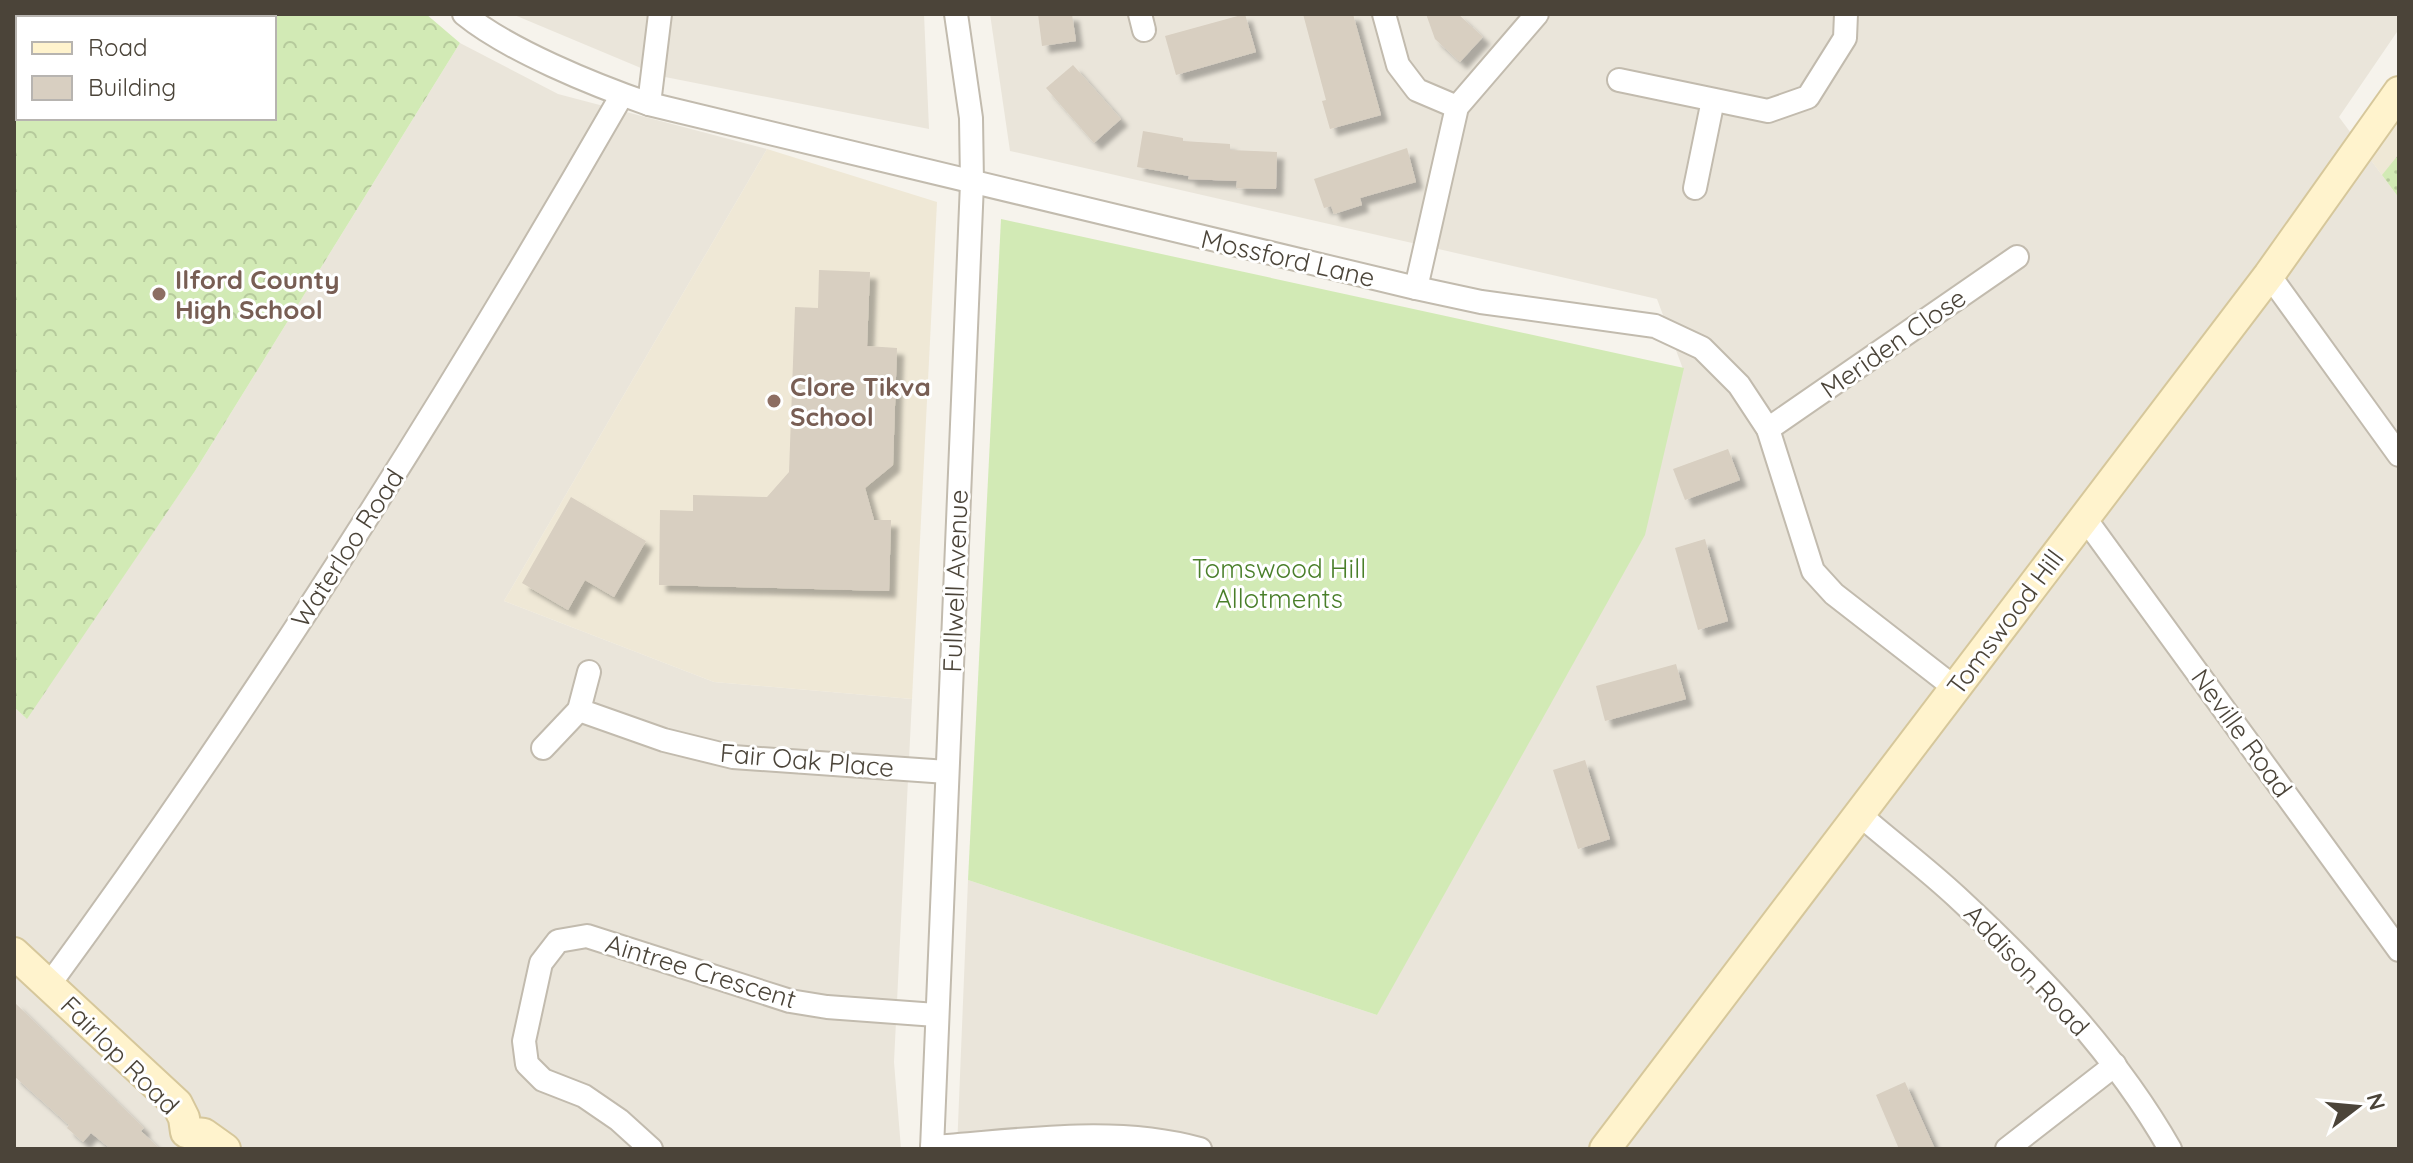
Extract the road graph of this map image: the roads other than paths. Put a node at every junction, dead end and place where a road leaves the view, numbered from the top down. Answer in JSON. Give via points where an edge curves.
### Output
{"nodes":[{"id":1,"x":464,"y":14,"type":"edge"},
{"id":2,"x":660,"y":14,"type":"edge"},
{"id":3,"x":956,"y":14,"type":"edge"},
{"id":4,"x":1384,"y":14,"type":"edge"},
{"id":5,"x":1537,"y":14,"type":"edge"},
{"id":6,"x":1846,"y":14,"type":"edge"},
{"id":7,"x":1619,"y":80,"type":"dead end"},
{"id":8,"x":2399,"y":92,"type":"edge"},
{"id":9,"x":622,"y":95,"type":"junction"},
{"id":10,"x":1713,"y":100,"type":"junction"},
{"id":11,"x":649,"y":104,"type":"junction"},
{"id":12,"x":1457,"y":107,"type":"junction"},
{"id":13,"x":972,"y":183,"type":"junction"},
{"id":14,"x":1695,"y":188,"type":"dead end"},
{"id":15,"x":2017,"y":257,"type":"dead end"},
{"id":16,"x":2269,"y":275,"type":"junction"},
{"id":17,"x":1416,"y":288,"type":"junction"},
{"id":18,"x":1768,"y":429,"type":"junction"},
{"id":19,"x":2399,"y":455,"type":"edge"},
{"id":20,"x":2084,"y":517,"type":"junction"},
{"id":21,"x":589,"y":672,"type":"dead end"},
{"id":22,"x":1955,"y":688,"type":"junction"},
{"id":23,"x":579,"y":710,"type":"junction"},
{"id":24,"x":543,"y":748,"type":"dead end"},
{"id":25,"x":947,"y":772,"type":"junction"},
{"id":26,"x":1859,"y":814,"type":"junction"},
{"id":27,"x":2399,"y":950,"type":"edge"},
{"id":28,"x":14,"y":953,"type":"edge"},
{"id":29,"x":49,"y":985,"type":"junction"},
{"id":30,"x":936,"y":1015,"type":"junction"},
{"id":31,"x":2115,"y":1065,"type":"junction"},
{"id":32,"x":181,"y":1141,"type":"edge"},
{"id":33,"x":932,"y":1148,"type":"edge"},
{"id":34,"x":225,"y":1149,"type":"edge"},
{"id":35,"x":651,"y":1149,"type":"edge"},
{"id":36,"x":1200,"y":1149,"type":"edge"},
{"id":37,"x":1605,"y":1149,"type":"edge"},
{"id":38,"x":2007,"y":1149,"type":"edge"},
{"id":39,"x":2170,"y":1149,"type":"edge"}],
"edges":[{"from":1,"to":9,"type":"street","name":"Mossford Lane","via":[[512,45]]},
{"from":2,"to":11,"type":"street"},
{"from":3,"to":13,"type":"street","name":"Fullwell Avenue","via":[[971,118]]},
{"from":4,"to":12,"type":"street","via":[[1398,65],[1417,90]]},
{"from":5,"to":12,"type":"street"},
{"from":6,"to":10,"type":"street","via":[[1845,38],[1808,97],[1768,111]]},
{"from":7,"to":10,"type":"street"},
{"from":8,"to":16,"type":"street","name":"Tomswood Hill"},
{"from":9,"to":11,"type":"street","name":"Mossford Lane"},
{"from":9,"to":29,"type":"street","name":"Waterloo Road","via":[[408,453],[150,847]]},
{"from":10,"to":14,"type":"street"},
{"from":11,"to":13,"type":"street","name":"Mossford Lane"},
{"from":12,"to":17,"type":"street"},
{"from":13,"to":17,"type":"street","name":"Mossford Lane"},
{"from":13,"to":25,"type":"street","name":"Fullwell Avenue"},
{"from":15,"to":18,"type":"street","name":"Meriden Close"},
{"from":16,"to":19,"type":"street"},
{"from":16,"to":20,"type":"street","name":"Tomswood Hill"},
{"from":17,"to":18,"type":"street","name":"Mossford Lane","via":[[1655,326],[1702,348],[1739,385]]},
{"from":18,"to":22,"type":"street","name":"Mossford Lane","via":[[1813,571],[1834,594]]},
{"from":20,"to":22,"type":"street","name":"Tomswood Hill"},
{"from":20,"to":27,"type":"street","name":"Neville Road"},
{"from":21,"to":23,"type":"street"},
{"from":22,"to":26,"type":"street","name":"Tomswood Hill"},
{"from":23,"to":24,"type":"street"},
{"from":23,"to":25,"type":"street","name":"Fair Oak Place","via":[[733,757]]},
{"from":25,"to":30,"type":"street","name":"Fullwell Avenue"},
{"from":26,"to":31,"type":"street","name":"Addison Road","via":[[2024,962]]},
{"from":26,"to":37,"type":"street","name":"Tomswood Hill"},
{"from":28,"to":29,"type":"street","name":"Fairlop Road"},
{"from":29,"to":32,"type":"street","name":"Fairlop Road","via":[[177,1104],[184,1118]]},
{"from":30,"to":33,"type":"street","name":"Fullwell Avenue"},
{"from":30,"to":35,"type":"street","name":"Aintree Crescent","via":[[790,1001],[587,936],[558,941],[541,963],[524,1041],[527,1064],[543,1080],[584,1096]]},
{"from":31,"to":38,"type":"street"},
{"from":31,"to":39,"type":"street","name":"Addison Road"},
{"from":32,"to":34,"type":"street","name":"Fairlop Road","via":[[204,1134]]},
{"from":33,"to":36,"type":"street","via":[[1098,1135]]}]}
